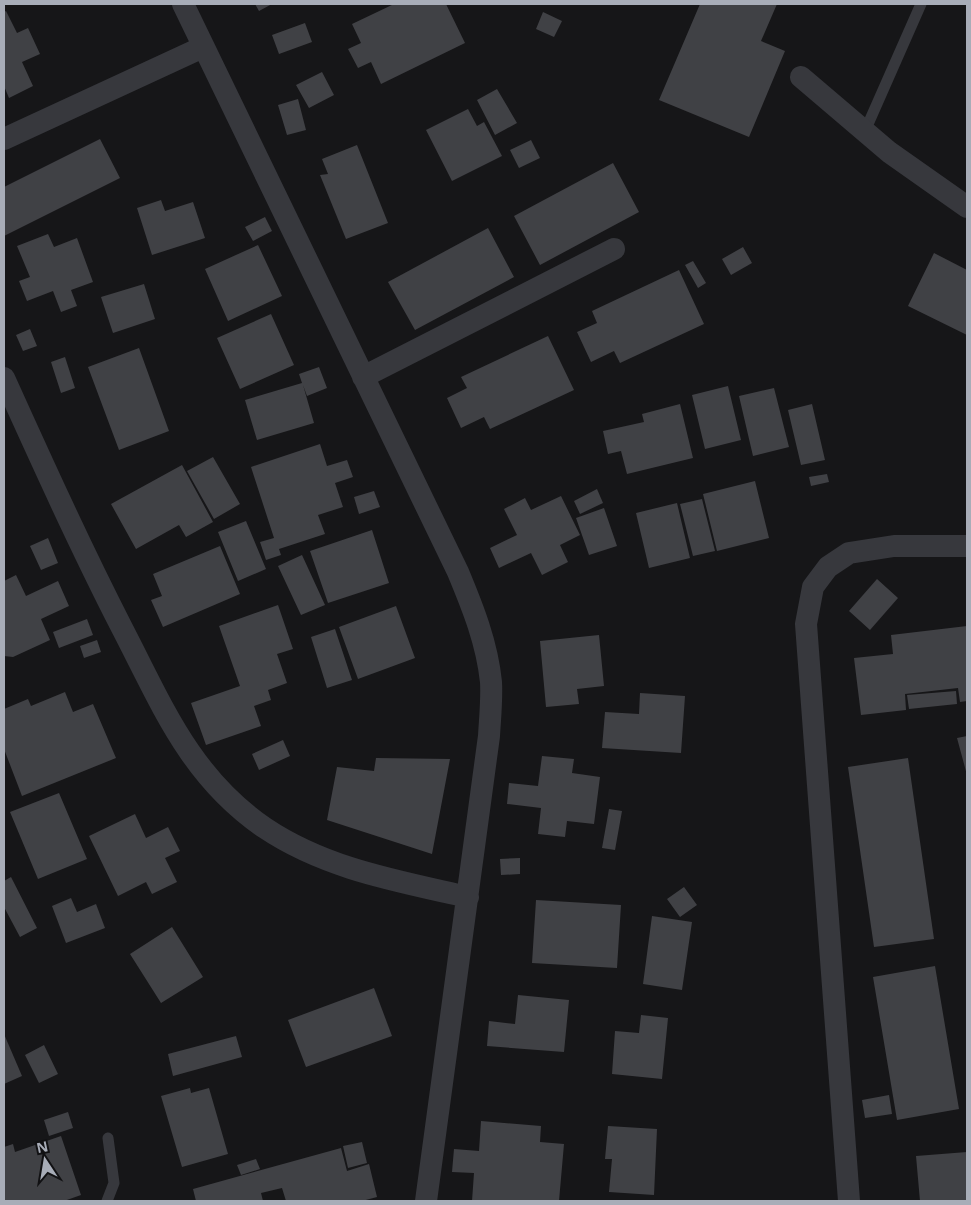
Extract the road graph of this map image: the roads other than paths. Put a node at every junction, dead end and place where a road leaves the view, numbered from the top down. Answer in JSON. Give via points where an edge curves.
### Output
{"nodes":[{"id":1,"x":183,"y":4,"type":"edge"},
{"id":2,"x":921,"y":4,"type":"edge"},
{"id":3,"x":203,"y":46,"type":"junction"},
{"id":4,"x":801,"y":77,"type":"dead end"},
{"id":5,"x":865,"y":131,"type":"junction"},
{"id":6,"x":4,"y":139,"type":"edge"},
{"id":7,"x":967,"y":207,"type":"edge"},
{"id":8,"x":614,"y":249,"type":"dead end"},
{"id":9,"x":363,"y":377,"type":"junction"},
{"id":10,"x":4,"y":378,"type":"edge"},
{"id":11,"x":967,"y":546,"type":"edge"},
{"id":12,"x":468,"y":897,"type":"junction"},
{"id":13,"x":108,"y":1138,"type":"dead end"},
{"id":14,"x":107,"y":1201,"type":"edge"},
{"id":15,"x":426,"y":1201,"type":"edge"},
{"id":16,"x":849,"y":1201,"type":"edge"}],
"edges":[{"from":1,"to":3,"type":"street"},
{"from":2,"to":5,"type":"lane"},
{"from":3,"to":6,"type":"street"},
{"from":3,"to":9,"type":"street"},
{"from":4,"to":5,"type":"street"},
{"from":5,"to":7,"type":"street"},
{"from":8,"to":9,"type":"street"},
{"from":9,"to":12,"type":"street","via":[[458,572],[479,623],[488,662],[491,684],[489,736]]},
{"from":10,"to":12,"type":"street","via":[[89,563],[167,716],[201,769],[231,802],[300,848],[357,871]]},
{"from":11,"to":16,"type":"street","via":[[894,546],[849,552],[828,567],[813,587],[806,624]]},
{"from":12,"to":15,"type":"street"},
{"from":13,"to":14,"type":"lane","via":[[114,1183]]}]}
